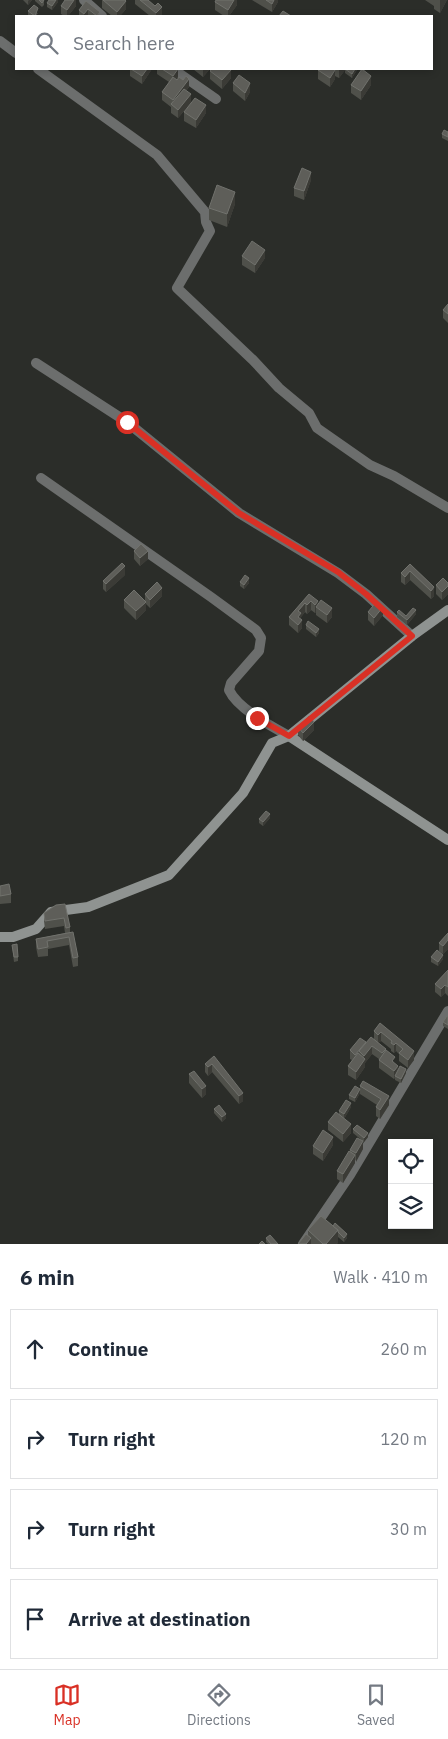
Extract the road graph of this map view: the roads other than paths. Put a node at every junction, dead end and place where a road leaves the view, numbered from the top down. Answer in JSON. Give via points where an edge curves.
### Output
{"nodes":[{"id":1,"x":84,"y":0,"type":"edge"},
{"id":2,"x":101,"y":15,"type":"edge"},
{"id":3,"x":0,"y":41,"type":"edge"},
{"id":4,"x":15,"y":52,"type":"edge"},
{"id":5,"x":39,"y":70,"type":"edge"},
{"id":6,"x":174,"y":70,"type":"edge"},
{"id":7,"x":216,"y":99,"type":"dead end"},
{"id":8,"x":36,"y":364,"type":"dead end"},
{"id":9,"x":41,"y":478,"type":"dead end"},
{"id":10,"x":448,"y":508,"type":"edge"},
{"id":11,"x":448,"y":610,"type":"edge"},
{"id":12,"x":412,"y":636,"type":"junction"},
{"id":13,"x":289,"y":736,"type":"junction"},
{"id":14,"x":448,"y":840,"type":"edge"},
{"id":15,"x":0,"y":936,"type":"edge"},
{"id":16,"x":448,"y":1011,"type":"edge"},
{"id":17,"x":303,"y":1244,"type":"edge"}],
"edges":[{"from":1,"to":2,"type":"street"},
{"from":3,"to":4,"type":"street"},
{"from":5,"to":10,"type":"street","via":[[157,155],[205,212],[210,231],[177,288],[309,413],[317,428],[370,465]]},
{"from":6,"to":7,"type":"street"},
{"from":8,"to":12,"type":"street","via":[[127,422],[239,513],[338,572]]},
{"from":9,"to":13,"type":"street","via":[[256,630],[261,638],[259,651],[230,683],[228,690],[257,718]]},
{"from":11,"to":12,"type":"street"},
{"from":12,"to":13,"type":"street"},
{"from":13,"to":14,"type":"street"},
{"from":13,"to":15,"type":"street","via":[[272,743],[243,793],[169,875],[88,907],[51,912],[36,929],[13,937]]},
{"from":16,"to":17,"type":"street","via":[[350,1175]]}]}
